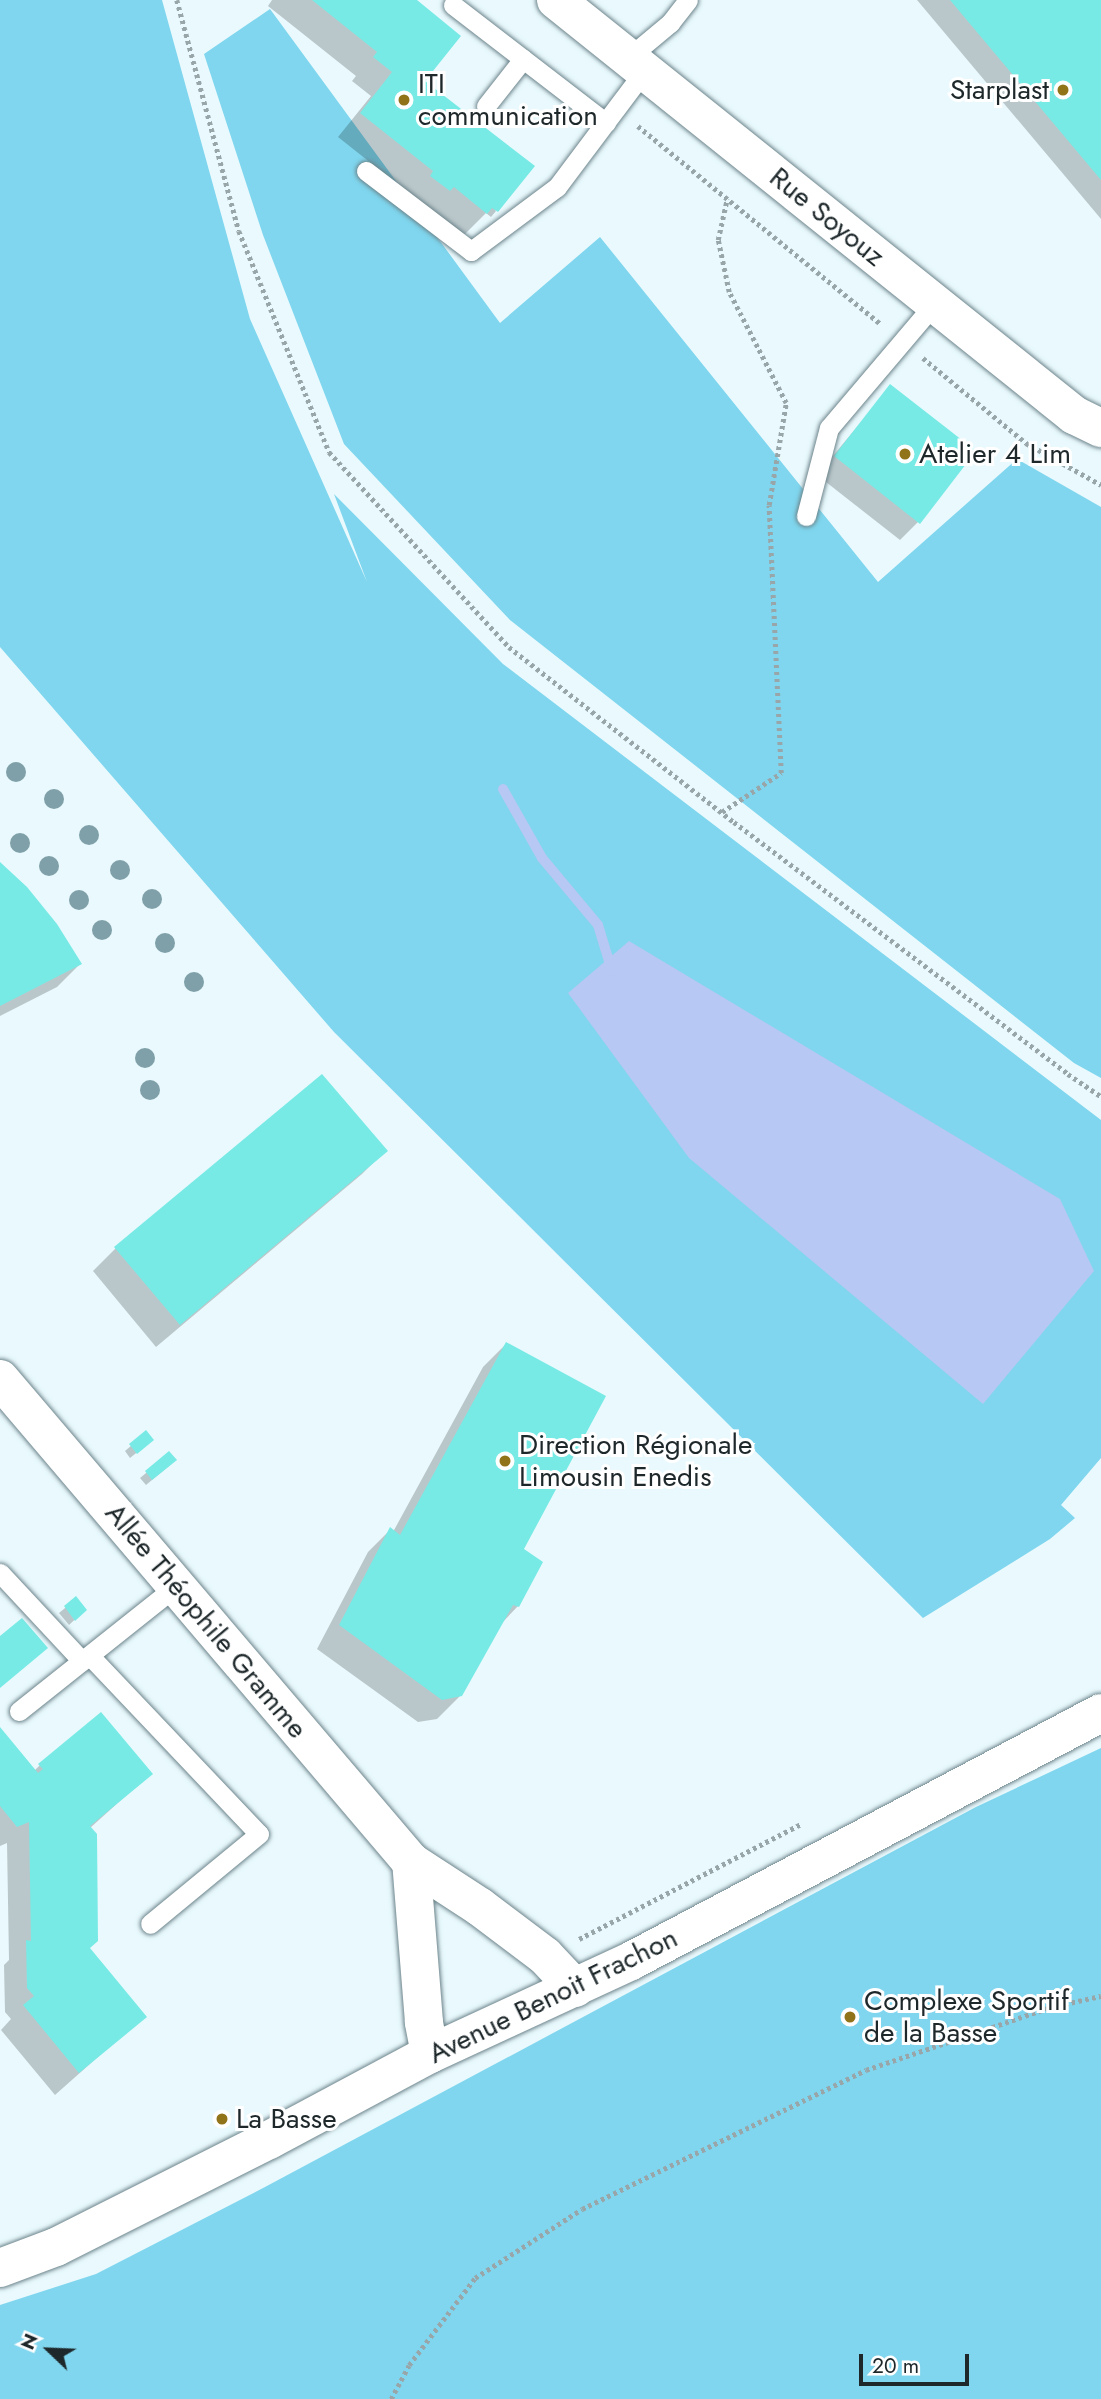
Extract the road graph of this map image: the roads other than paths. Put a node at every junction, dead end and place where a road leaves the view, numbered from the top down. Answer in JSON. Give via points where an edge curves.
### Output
{"nodes":[{"id":1,"x":556,"y":0,"type":"edge"},
{"id":2,"x":688,"y":0,"type":"edge"},
{"id":3,"x":453,"y":5,"type":"dead end"},
{"id":4,"x":523,"y":60,"type":"junction"},
{"id":5,"x":636,"y":65,"type":"junction"},
{"id":6,"x":486,"y":106,"type":"dead end"},
{"id":7,"x":611,"y":116,"type":"junction"},
{"id":8,"x":366,"y":171,"type":"dead end"},
{"id":9,"x":935,"y":303,"type":"junction"},
{"id":10,"x":1101,"y":428,"type":"edge"},
{"id":11,"x":806,"y":516,"type":"dead end"},
{"id":12,"x":6,"y":1395,"type":"edge"},
{"id":13,"x":0,"y":1573,"type":"edge"},
{"id":14,"x":176,"y":1586,"type":"junction"},
{"id":15,"x":86,"y":1659,"type":"junction"},
{"id":16,"x":19,"y":1711,"type":"dead end"},
{"id":17,"x":1101,"y":1713,"type":"edge"},
{"id":18,"x":411,"y":1862,"type":"junction"},
{"id":19,"x":150,"y":1924,"type":"dead end"},
{"id":20,"x":575,"y":1988,"type":"junction"},
{"id":21,"x":430,"y":2054,"type":"junction"},
{"id":22,"x":0,"y":2268,"type":"edge"}],
"edges":[{"from":1,"to":5,"type":"street","name":"Rue Soyouz"},
{"from":2,"to":5,"type":"lane"},
{"from":3,"to":4,"type":"lane"},
{"from":4,"to":6,"type":"lane"},
{"from":4,"to":7,"type":"lane"},
{"from":5,"to":7,"type":"lane"},
{"from":5,"to":9,"type":"street","name":"Rue Soyouz"},
{"from":7,"to":8,"type":"lane","via":[[557,187],[471,251]]},
{"from":9,"to":10,"type":"street","name":"Rue Soyouz","via":[[1074,415]]},
{"from":9,"to":11,"type":"lane","via":[[829,428]]},
{"from":12,"to":14,"type":"street","name":"Allée Théophile Gramme"},
{"from":13,"to":15,"type":"lane"},
{"from":14,"to":15,"type":"lane"},
{"from":14,"to":18,"type":"street","name":"Allée Théophile Gramme"},
{"from":15,"to":16,"type":"lane"},
{"from":15,"to":19,"type":"lane","via":[[259,1834]]},
{"from":17,"to":20,"type":"street","name":"Avenue Benoit Frachon"},
{"from":18,"to":20,"type":"street","name":"Allée Théophile Gramme","via":[[545,1956]]},
{"from":18,"to":21,"type":"street"},
{"from":20,"to":21,"type":"street","name":"Avenue Benoit Frachon"},
{"from":21,"to":22,"type":"street","name":"Avenue Benoit Frachon","via":[[56,2247]]}]}
